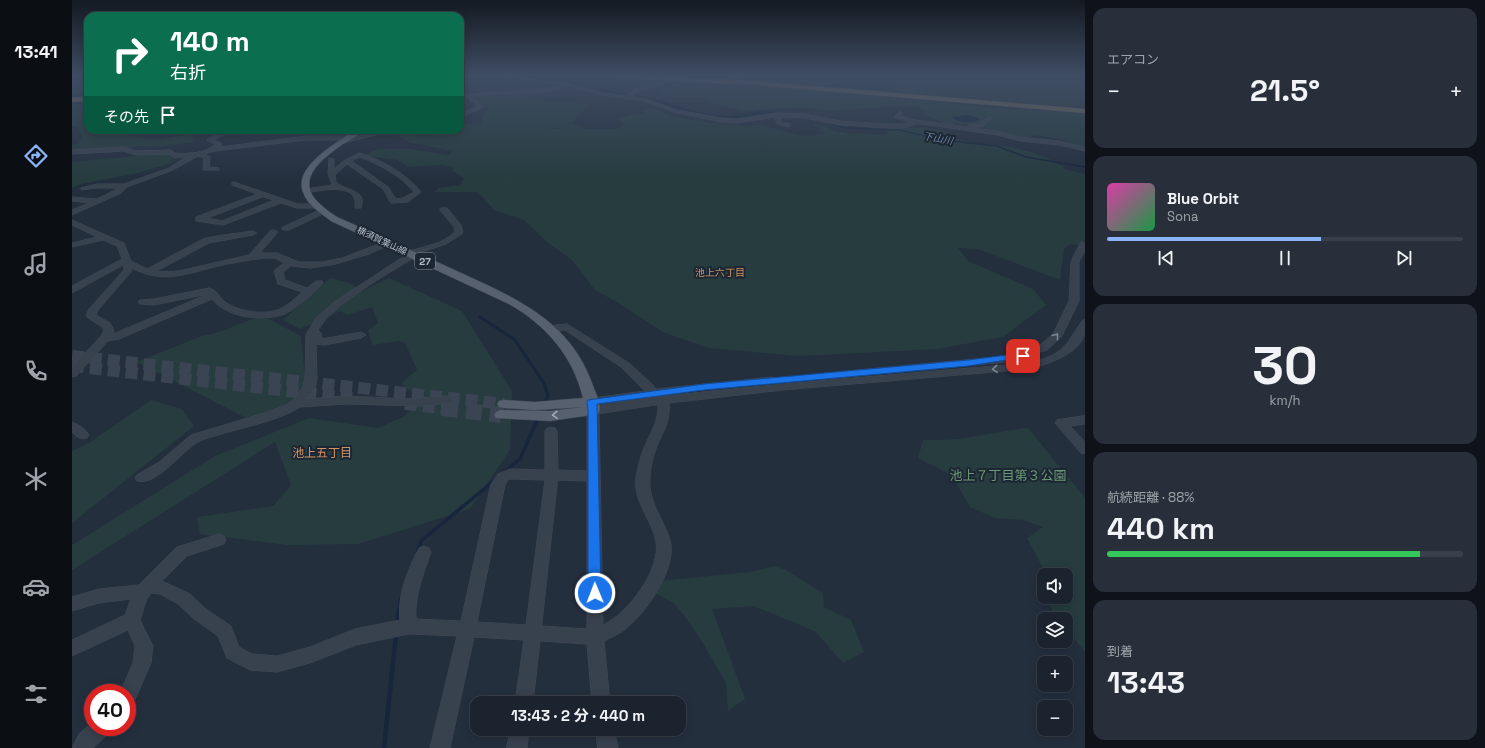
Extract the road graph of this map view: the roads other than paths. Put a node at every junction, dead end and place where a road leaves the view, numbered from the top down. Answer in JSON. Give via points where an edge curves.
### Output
{"nodes":[{"id":1,"x":681,"y":111,"type":"joint"},
{"id":2,"x":703,"y":111,"type":"dead end"},
{"id":3,"x":900,"y":113,"type":"dead end"},
{"id":4,"x":777,"y":115,"type":"junction"},
{"id":5,"x":868,"y":118,"type":"dead end"},
{"id":6,"x":989,"y":118,"type":"dead end"},
{"id":7,"x":915,"y":122,"type":"junction"},
{"id":8,"x":854,"y":123,"type":"junction"},
{"id":9,"x":788,"y":126,"type":"dead end"},
{"id":10,"x":960,"y":128,"type":"junction"},
{"id":11,"x":221,"y":134,"type":"edge"},
{"id":12,"x":354,"y":134,"type":"edge"},
{"id":13,"x":374,"y":134,"type":"edge"},
{"id":14,"x":261,"y":138,"type":"dead end"},
{"id":15,"x":346,"y":140,"type":"junction"},
{"id":16,"x":252,"y":144,"type":"junction"},
{"id":17,"x":214,"y":149,"type":"junction"},
{"id":18,"x":1085,"y":149,"type":"edge"},
{"id":19,"x":72,"y":152,"type":"edge"},
{"id":20,"x":198,"y":154,"type":"junction"},
{"id":21,"x":330,"y":159,"type":"dead end"},
{"id":22,"x":347,"y":162,"type":"junction"},
{"id":23,"x":217,"y":169,"type":"dead end"},
{"id":24,"x":332,"y":174,"type":"junction"},
{"id":25,"x":234,"y":184,"type":"dead end"},
{"id":26,"x":125,"y":186,"type":"junction"},
{"id":27,"x":337,"y":186,"type":"junction"},
{"id":28,"x":82,"y":189,"type":"dead end"},
{"id":29,"x":306,"y":191,"type":"junction"},
{"id":30,"x":264,"y":194,"type":"junction"},
{"id":31,"x":76,"y":199,"type":"dead end"},
{"id":32,"x":281,"y":200,"type":"junction"},
{"id":33,"x":99,"y":201,"type":"junction"},
{"id":34,"x":358,"y":206,"type":"dead end"},
{"id":35,"x":319,"y":209,"type":"junction"},
{"id":36,"x":444,"y":210,"type":"dead end"},
{"id":37,"x":72,"y":213,"type":"edge"},
{"id":38,"x":72,"y":222,"type":"edge"},
{"id":39,"x":286,"y":228,"type":"dead end"},
{"id":40,"x":274,"y":232,"type":"dead end"},
{"id":41,"x":253,"y":233,"type":"dead end"},
{"id":42,"x":105,"y":237,"type":"junction"},
{"id":43,"x":388,"y":244,"type":"junction"},
{"id":44,"x":72,"y":245,"type":"edge"},
{"id":45,"x":1081,"y":250,"type":"dead end"},
{"id":46,"x":411,"y":254,"type":"junction"},
{"id":47,"x":252,"y":257,"type":"junction"},
{"id":48,"x":127,"y":261,"type":"junction"},
{"id":49,"x":290,"y":264,"type":"junction"},
{"id":50,"x":148,"y":272,"type":"junction"},
{"id":51,"x":318,"y":283,"type":"dead end"},
{"id":52,"x":72,"y":290,"type":"edge"},
{"id":53,"x":307,"y":291,"type":"junction"},
{"id":54,"x":214,"y":295,"type":"junction"},
{"id":55,"x":143,"y":302,"type":"dead end"},
{"id":56,"x":1067,"y":319,"type":"junction"},
{"id":57,"x":1085,"y":324,"type":"edge"},
{"id":58,"x":550,"y":328,"type":"junction"},
{"id":59,"x":311,"y":334,"type":"junction"},
{"id":60,"x":361,"y":335,"type":"dead end"},
{"id":61,"x":105,"y":338,"type":"junction"},
{"id":62,"x":72,"y":374,"type":"edge"},
{"id":63,"x":658,"y":397,"type":"junction"},
{"id":64,"x":446,"y":400,"type":"tunnel mouth"},
{"id":65,"x":297,"y":403,"type":"junction"},
{"id":66,"x":593,"y":406,"type":"junction"},
{"id":67,"x":502,"y":409,"type":"tunnel mouth"},
{"id":68,"x":1085,"y":420,"type":"edge"},
{"id":69,"x":72,"y":426,"type":"edge"},
{"id":70,"x":551,"y":431,"type":"dead end"},
{"id":71,"x":83,"y":435,"type":"dead end"},
{"id":72,"x":1085,"y":450,"type":"edge"},
{"id":73,"x":552,"y":475,"type":"junction"},
{"id":74,"x":593,"y":476,"type":"junction"},
{"id":75,"x":142,"y":478,"type":"dead end"},
{"id":76,"x":219,"y":540,"type":"dead end"},
{"id":77,"x":424,"y":552,"type":"dead end"},
{"id":78,"x":145,"y":589,"type":"junction"},
{"id":79,"x":72,"y":604,"type":"edge"},
{"id":80,"x":132,"y":620,"type":"junction"},
{"id":81,"x":409,"y":626,"type":"junction"},
{"id":82,"x":467,"y":630,"type":"junction"},
{"id":83,"x":534,"y":634,"type":"junction"},
{"id":84,"x":596,"y":637,"type":"junction"},
{"id":85,"x":72,"y":648,"type":"edge"},
{"id":86,"x":133,"y":684,"type":"edge"},
{"id":87,"x":525,"y":696,"type":"edge"},
{"id":88,"x":601,"y":696,"type":"edge"},
{"id":89,"x":91,"y":736,"type":"edge"},
{"id":90,"x":519,"y":736,"type":"edge"},
{"id":91,"x":606,"y":736,"type":"edge"},
{"id":92,"x":82,"y":748,"type":"edge"},
{"id":93,"x":440,"y":748,"type":"edge"},
{"id":94,"x":517,"y":748,"type":"edge"},
{"id":95,"x":608,"y":748,"type":"edge"}],
"edges":[{"from":1,"to":2,"type":"street"},
{"from":1,"to":4,"type":"street","via":[[727,120]]},
{"from":3,"to":7,"type":"street","via":[[897,117]]},
{"from":4,"to":8,"type":"street"},
{"from":4,"to":9,"type":"street","via":[[779,122]]},
{"from":5,"to":8,"type":"street","via":[[871,120]]},
{"from":6,"to":10,"type":"street","via":[[981,125]]},
{"from":7,"to":8,"type":"street","via":[[899,126]]},
{"from":7,"to":10,"type":"street"},
{"from":10,"to":18,"type":"street"},
{"from":11,"to":17,"type":"street","via":[[210,140],[219,144]]},
{"from":12,"to":15,"type":"main road"},
{"from":13,"to":15,"type":"street"},
{"from":14,"to":16,"type":"street"},
{"from":15,"to":16,"type":"street","via":[[313,138]]},
{"from":15,"to":29,"type":"main road","via":[[312,166],[306,179]]},
{"from":16,"to":17,"type":"street"},
{"from":17,"to":20,"type":"street"},
{"from":19,"to":20,"type":"street","via":[[123,149],[137,153],[171,152],[174,156]]},
{"from":20,"to":23,"type":"street","via":[[207,157],[205,168]]},
{"from":20,"to":26,"type":"street","via":[[172,169]]},
{"from":21,"to":24,"type":"street"},
{"from":22,"to":22,"type":"street","via":[[386,188],[394,201],[405,200],[418,192],[408,181],[378,162],[360,155]]},
{"from":22,"to":24,"type":"street"},
{"from":24,"to":27,"type":"street"},
{"from":25,"to":30,"type":"street"},
{"from":26,"to":28,"type":"street"},
{"from":26,"to":33,"type":"street"},
{"from":27,"to":29,"type":"street"},
{"from":27,"to":34,"type":"street","via":[[358,196]]},
{"from":29,"to":35,"type":"main road","name":"横須賀葉山線","number":"27","via":[[307,196]]},
{"from":30,"to":32,"type":"street"},
{"from":30,"to":32,"type":"street","via":[[199,219],[223,223]]},
{"from":31,"to":33,"type":"street"},
{"from":32,"to":35,"type":"street","via":[[297,206]]},
{"from":33,"to":37,"type":"street"},
{"from":35,"to":39,"type":"street"},
{"from":35,"to":43,"type":"main road","name":"横須賀葉山線","number":"27","via":[[334,219]]},
{"from":36,"to":46,"type":"street","via":[[459,232],[446,241]]},
{"from":38,"to":42,"type":"street"},
{"from":40,"to":47,"type":"street"},
{"from":41,"to":50,"type":"street","via":[[206,241]]},
{"from":42,"to":44,"type":"street"},
{"from":42,"to":48,"type":"street","via":[[121,246]]},
{"from":43,"to":46,"type":"main road","name":"横須賀葉山線","number":"27"},
{"from":43,"to":49,"type":"street","via":[[334,262],[303,266]]},
{"from":45,"to":56,"type":"street","via":[[1075,262],[1074,301]]},
{"from":46,"to":58,"type":"main road","name":"横須賀葉山線","number":"27","via":[[523,308]]},
{"from":46,"to":59,"type":"street","via":[[337,304],[319,320]]},
{"from":47,"to":49,"type":"street","via":[[280,256]]},
{"from":47,"to":50,"type":"street","via":[[175,274]]},
{"from":48,"to":50,"type":"street"},
{"from":48,"to":52,"type":"street"},
{"from":48,"to":61,"type":"street","via":[[128,270],[91,316],[106,325],[109,330]]},
{"from":49,"to":53,"type":"street","via":[[278,271],[281,282]]},
{"from":51,"to":53,"type":"street"},
{"from":53,"to":54,"type":"street","via":[[287,309],[264,314],[248,314],[223,305]]},
{"from":54,"to":55,"type":"street","via":[[209,291]]},
{"from":54,"to":61,"type":"street","via":[[115,337]]},
{"from":56,"to":57,"type":"street"},
{"from":63,"to":56,"type":"street","one_way":true,"via":[[729,384],[1023,356],[1043,348],[1057,336]]},
{"from":57,"to":63,"type":"street","one_way":true,"via":[[1067,351],[1045,362],[1029,366]]},
{"from":58,"to":63,"type":"street","via":[[567,327],[625,365]]},
{"from":58,"to":66,"type":"main road","name":"横須賀葉山線","number":"27","via":[[577,363]]},
{"from":59,"to":60,"type":"street","via":[[316,333],[317,341],[325,342]]},
{"from":59,"to":65,"type":"street","via":[[311,378],[309,387]]},
{"from":61,"to":62,"type":"street"},
{"from":63,"to":66,"type":"street"},
{"from":63,"to":84,"type":"street","via":[[665,413],[651,448],[643,479],[645,501],[654,516],[663,542],[662,562],[653,583],[633,610],[617,626]]},
{"from":64,"to":65,"type":"street","via":[[432,403],[345,400]]},
{"from":65,"to":75,"type":"street","via":[[268,416],[195,438],[164,465]]},
{"from":66,"to":67,"type":"main road","via":[[550,416]]},
{"from":66,"to":74,"type":"street"},
{"from":68,"to":72,"type":"street","via":[[1061,423]]},
{"from":69,"to":71,"type":"street"},
{"from":70,"to":73,"type":"street"},
{"from":73,"to":74,"type":"street"},
{"from":73,"to":82,"type":"street","via":[[510,474],[500,480]]},
{"from":73,"to":83,"type":"street"},
{"from":74,"to":84,"type":"street"},
{"from":76,"to":78,"type":"street","via":[[182,551]]},
{"from":77,"to":81,"type":"street","via":[[409,594],[406,614]]},
{"from":78,"to":79,"type":"street","via":[[100,596]]},
{"from":78,"to":80,"type":"street"},
{"from":78,"to":81,"type":"street","via":[[162,588],[184,599],[225,631],[233,652],[250,662],[277,664],[310,655],[355,637]]},
{"from":80,"to":85,"type":"street"},
{"from":80,"to":86,"type":"street","via":[[144,646],[142,664]]},
{"from":81,"to":82,"type":"street"},
{"from":82,"to":83,"type":"street"},
{"from":82,"to":93,"type":"street"},
{"from":83,"to":84,"type":"street"},
{"from":83,"to":87,"type":"street"},
{"from":84,"to":88,"type":"street"},
{"from":89,"to":92,"type":"street"},
{"from":90,"to":94,"type":"street"},
{"from":91,"to":95,"type":"street"}]}
